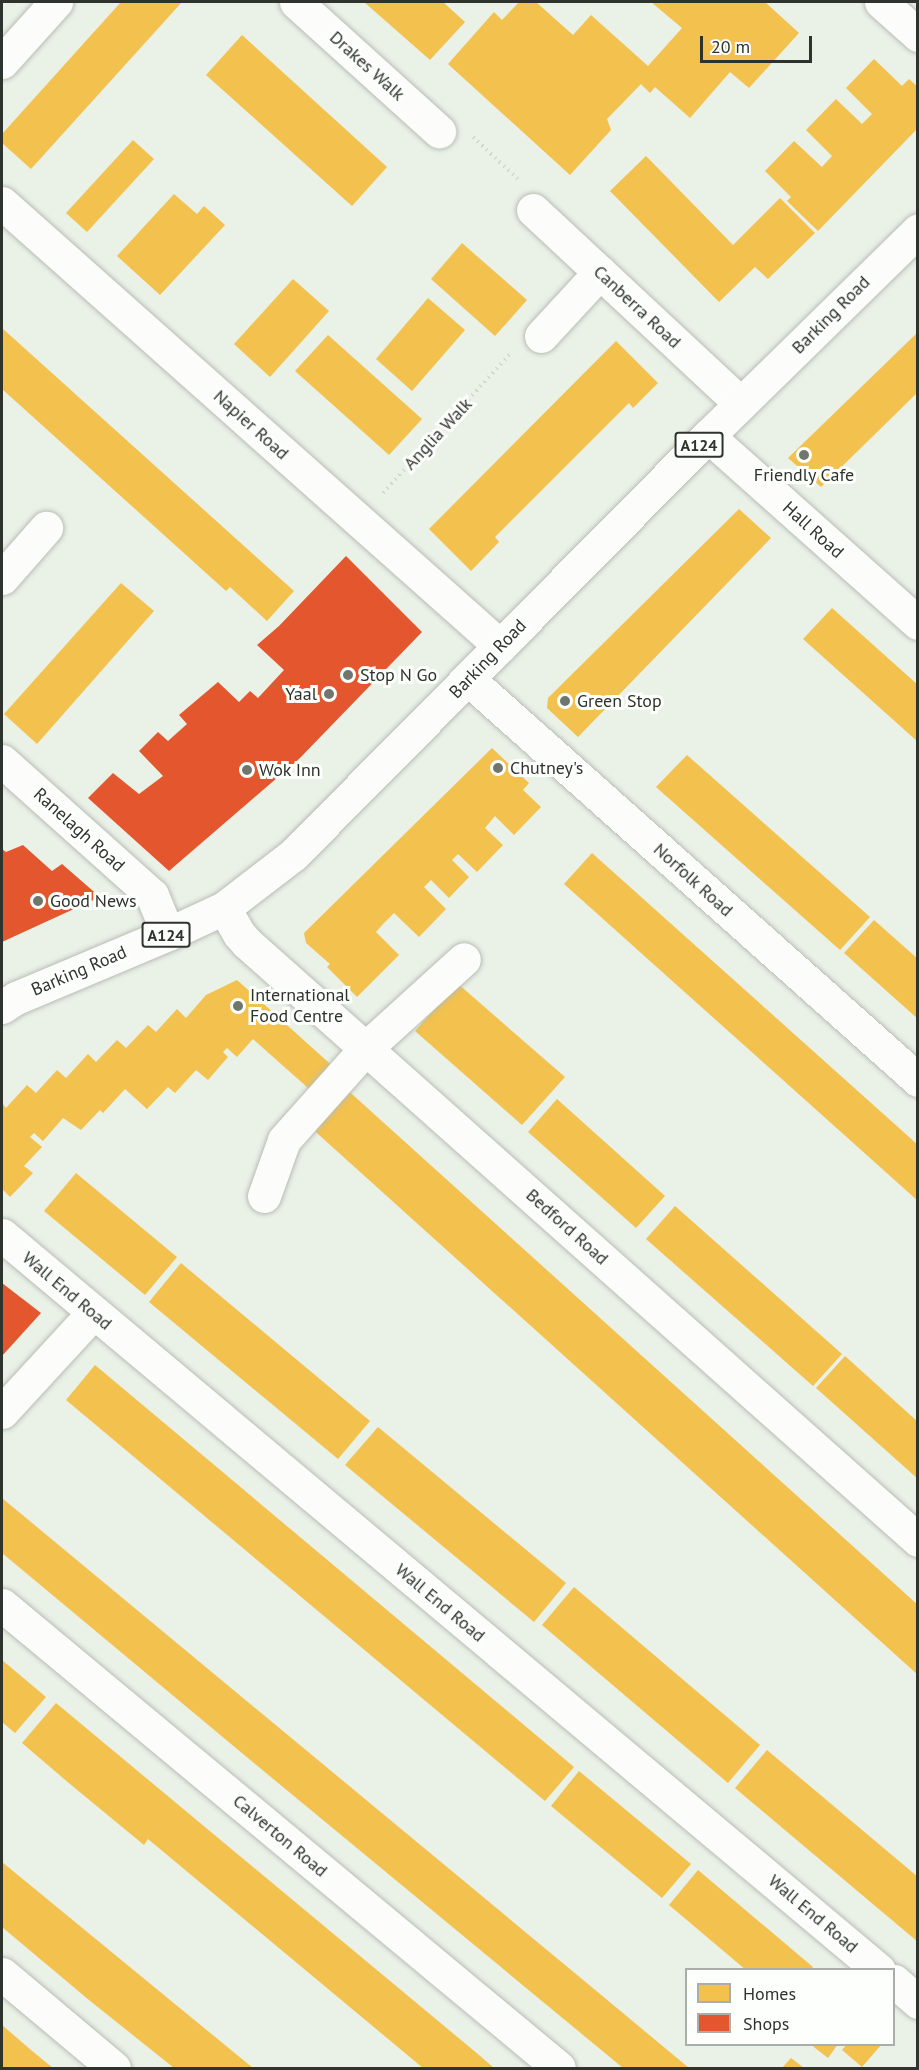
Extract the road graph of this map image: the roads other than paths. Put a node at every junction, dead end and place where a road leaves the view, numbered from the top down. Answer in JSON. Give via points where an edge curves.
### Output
{"nodes":[{"id":1,"x":56,"y":2,"type":"edge"},
{"id":2,"x":296,"y":2,"type":"edge"},
{"id":3,"x":881,"y":2,"type":"edge"},
{"id":4,"x":918,"y":35,"type":"edge"},
{"id":5,"x":2,"y":62,"type":"edge"},
{"id":6,"x":438,"y":131,"type":"road end"},
{"id":7,"x":2,"y":203,"type":"edge"},
{"id":8,"x":533,"y":210,"type":"road end"},
{"id":9,"x":918,"y":230,"type":"edge"},
{"id":10,"x":600,"y":272,"type":"junction"},
{"id":11,"x":529,"y":341,"type":"road end"},
{"id":12,"x":741,"y":404,"type":"junction"},
{"id":13,"x":708,"y":436,"type":"junction"},
{"id":14,"x":46,"y":528,"type":"dead end"},
{"id":15,"x":2,"y":578,"type":"edge"},
{"id":16,"x":918,"y":623,"type":"edge"},
{"id":17,"x":500,"y":646,"type":"junction"},
{"id":18,"x":468,"y":679,"type":"junction"},
{"id":19,"x":2,"y":760,"type":"edge"},
{"id":20,"x":224,"y":908,"type":"junction"},
{"id":21,"x":168,"y":934,"type":"junction"},
{"id":22,"x":464,"y":959,"type":"dead end"},
{"id":23,"x":2,"y":1006,"type":"edge"},
{"id":24,"x":366,"y":1048,"type":"junction"},
{"id":25,"x":918,"y":1080,"type":"edge"},
{"id":26,"x":264,"y":1196,"type":"dead end"},
{"id":27,"x":4,"y":1239,"type":"edge"},
{"id":28,"x":93,"y":1313,"type":"junction"},
{"id":29,"x":2,"y":1412,"type":"edge"},
{"id":30,"x":918,"y":1540,"type":"edge"},
{"id":31,"x":2,"y":1605,"type":"edge"},
{"id":32,"x":877,"y":1968,"type":"edge"},
{"id":33,"x":2,"y":1974,"type":"edge"},
{"id":34,"x":895,"y":1982,"type":"edge"},
{"id":35,"x":918,"y":2002,"type":"edge"},
{"id":36,"x":114,"y":2068,"type":"edge"},
{"id":37,"x":559,"y":2068,"type":"edge"}],
"edges":[{"from":1,"to":5,"type":"street"},
{"from":2,"to":6,"type":"street","name":"Drakes Walk"},
{"from":3,"to":4,"type":"street"},
{"from":7,"to":17,"type":"street","name":"Napier Road"},
{"from":8,"to":10,"type":"street","name":"Canberra Road"},
{"from":9,"to":12,"type":"street","name":"Barking Road","number":"A124"},
{"from":10,"to":11,"type":"street"},
{"from":10,"to":12,"type":"street","name":"Canberra Road"},
{"from":12,"to":13,"type":"street","name":"Barking Road","number":"A124"},
{"from":13,"to":16,"type":"street","name":"Hall Road"},
{"from":13,"to":17,"type":"street","name":"Barking Road","number":"A124"},
{"from":14,"to":15,"type":"street"},
{"from":17,"to":18,"type":"street","name":"Barking Road","number":"A124"},
{"from":18,"to":20,"type":"street","name":"Barking Road","number":"A124","via":[[294,854]]},
{"from":18,"to":25,"type":"street","name":"Norfolk Road"},
{"from":19,"to":21,"type":"street","name":"Ranelagh Road","via":[[152,895]]},
{"from":20,"to":21,"type":"street","name":"Barking Road","number":"A124"},
{"from":20,"to":24,"type":"street","name":"Bedford Road","via":[[247,943]]},
{"from":21,"to":23,"type":"street","name":"Barking Road","number":"A124"},
{"from":22,"to":24,"type":"street"},
{"from":24,"to":26,"type":"street","via":[[284,1140]]},
{"from":24,"to":30,"type":"street","name":"Bedford Road"},
{"from":27,"to":28,"type":"street","name":"Wall End Road"},
{"from":28,"to":29,"type":"street"},
{"from":28,"to":32,"type":"street","name":"Wall End Road"},
{"from":31,"to":37,"type":"street","name":"Calverton Road"},
{"from":33,"to":36,"type":"street"},
{"from":34,"to":35,"type":"street"}]}
